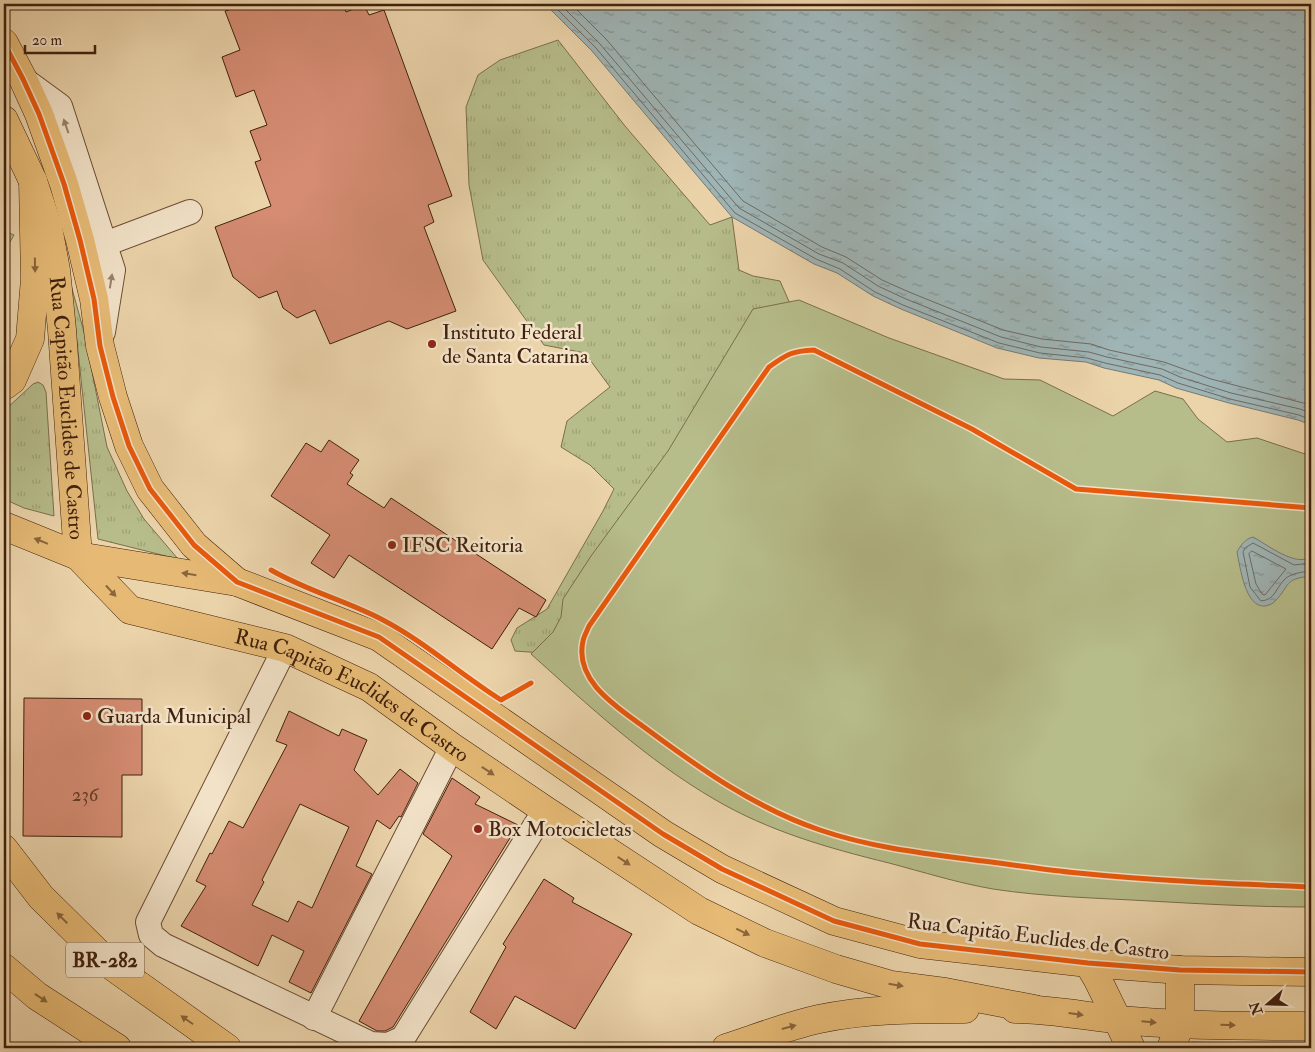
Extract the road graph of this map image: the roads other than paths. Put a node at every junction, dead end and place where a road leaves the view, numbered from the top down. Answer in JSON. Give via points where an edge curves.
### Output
{"nodes":[{"id":1,"x":4,"y":43,"type":"edge"},
{"id":2,"x":24,"y":79,"type":"junction"},
{"id":3,"x":4,"y":120,"type":"edge"},
{"id":4,"x":33,"y":181,"type":"junction"},
{"id":5,"x":190,"y":212,"type":"dead end"},
{"id":6,"x":105,"y":244,"type":"junction"},
{"id":7,"x":100,"y":346,"type":"junction"},
{"id":8,"x":4,"y":386,"type":"edge"},
{"id":9,"x":4,"y":526,"type":"edge"},
{"id":10,"x":78,"y":556,"type":"junction"},
{"id":11,"x":237,"y":582,"type":"junction"},
{"id":12,"x":285,"y":648,"type":"junction"},
{"id":13,"x":452,"y":747,"type":"junction"},
{"id":14,"x":545,"y":810,"type":"junction"},
{"id":15,"x":4,"y":849,"type":"edge"},
{"id":16,"x":1088,"y":963,"type":"junction"},
{"id":17,"x":4,"y":968,"type":"edge"},
{"id":18,"x":1180,"y":970,"type":"junction"},
{"id":19,"x":1311,"y":972,"type":"edge"},
{"id":20,"x":1034,"y":1009,"type":"junction"},
{"id":21,"x":314,"y":1018,"type":"junction"},
{"id":22,"x":1118,"y":1020,"type":"junction"},
{"id":23,"x":1311,"y":1026,"type":"edge"},
{"id":24,"x":1176,"y":1037,"type":"edge"},
{"id":25,"x":117,"y":1048,"type":"edge"},
{"id":26,"x":227,"y":1048,"type":"edge"},
{"id":27,"x":726,"y":1048,"type":"edge"},
{"id":28,"x":1131,"y":1048,"type":"edge"}],
"edges":[{"from":1,"to":2,"type":"main road","name":"Rua Capitão Euclides de Castro"},
{"from":6,"to":2,"type":"lane","one_way":true,"via":[[60,106]]},
{"from":2,"to":7,"type":"main road","name":"Rua Capitão Euclides de Castro","via":[[64,184],[80,240],[94,299]]},
{"from":3,"to":4,"type":"main road","name":"Rua Capitão Euclides de Castro"},
{"from":4,"to":8,"type":"main road","one_way":true,"via":[[35,280],[30,339],[12,380]]},
{"from":4,"to":10,"type":"main road","name":"Rua Capitão Euclides de Castro","via":[[48,227],[56,270]]},
{"from":5,"to":6,"type":"lane"},
{"from":7,"to":6,"type":"lane","one_way":true,"via":[[113,270]]},
{"from":7,"to":11,"type":"main road","name":"Rua Capitão Euclides de Castro","via":[[129,446],[150,489],[194,545]]},
{"from":10,"to":9,"type":"main road","one_way":true},
{"from":11,"to":10,"type":"main road","one_way":true},
{"from":10,"to":12,"type":"main road","name":"Rua Capitão Euclides de Castro","one_way":true,"via":[[130,610]]},
{"from":11,"to":16,"type":"main road","name":"Rua Capitão Euclides de Castro","via":[[379,637],[663,834],[722,869],[834,921],[920,944]]},
{"from":12,"to":13,"type":"main road","name":"Rua Capitão Euclides de Castro","via":[[369,687]]},
{"from":12,"to":21,"type":"lane","via":[[148,922],[151,935],[163,945]]},
{"from":13,"to":14,"type":"main road","name":"Rua Capitão Euclides de Castro","one_way":true},
{"from":13,"to":21,"type":"lane"},
{"from":14,"to":20,"type":"main road","name":"Rua Capitão Euclides de Castro","one_way":true,"via":[[699,911],[765,942],[836,970],[891,985]]},
{"from":14,"to":21,"type":"lane","via":[[402,1038],[388,1045],[371,1044]]},
{"from":26,"to":15,"type":"main road","number":"BR-282","one_way":true,"via":[[109,964],[40,897]]},
{"from":16,"to":18,"type":"main road","name":"Rua Capitão Euclides de Castro"},
{"from":16,"to":22,"type":"main road"},
{"from":17,"to":25,"type":"main road","number":"BR-282","one_way":true,"via":[[37,996]]},
{"from":18,"to":19,"type":"main road","name":"Rua Capitão Euclides de Castro"},
{"from":18,"to":24,"type":"main road"},
{"from":20,"to":22,"type":"main road","one_way":true},
{"from":27,"to":20,"type":"main road","one_way":true,"via":[[819,1019],[852,1014],[919,1009]]},
{"from":22,"to":24,"type":"main road","one_way":true},
{"from":22,"to":28,"type":"main road"},
{"from":24,"to":23,"type":"main road","one_way":true}]}
